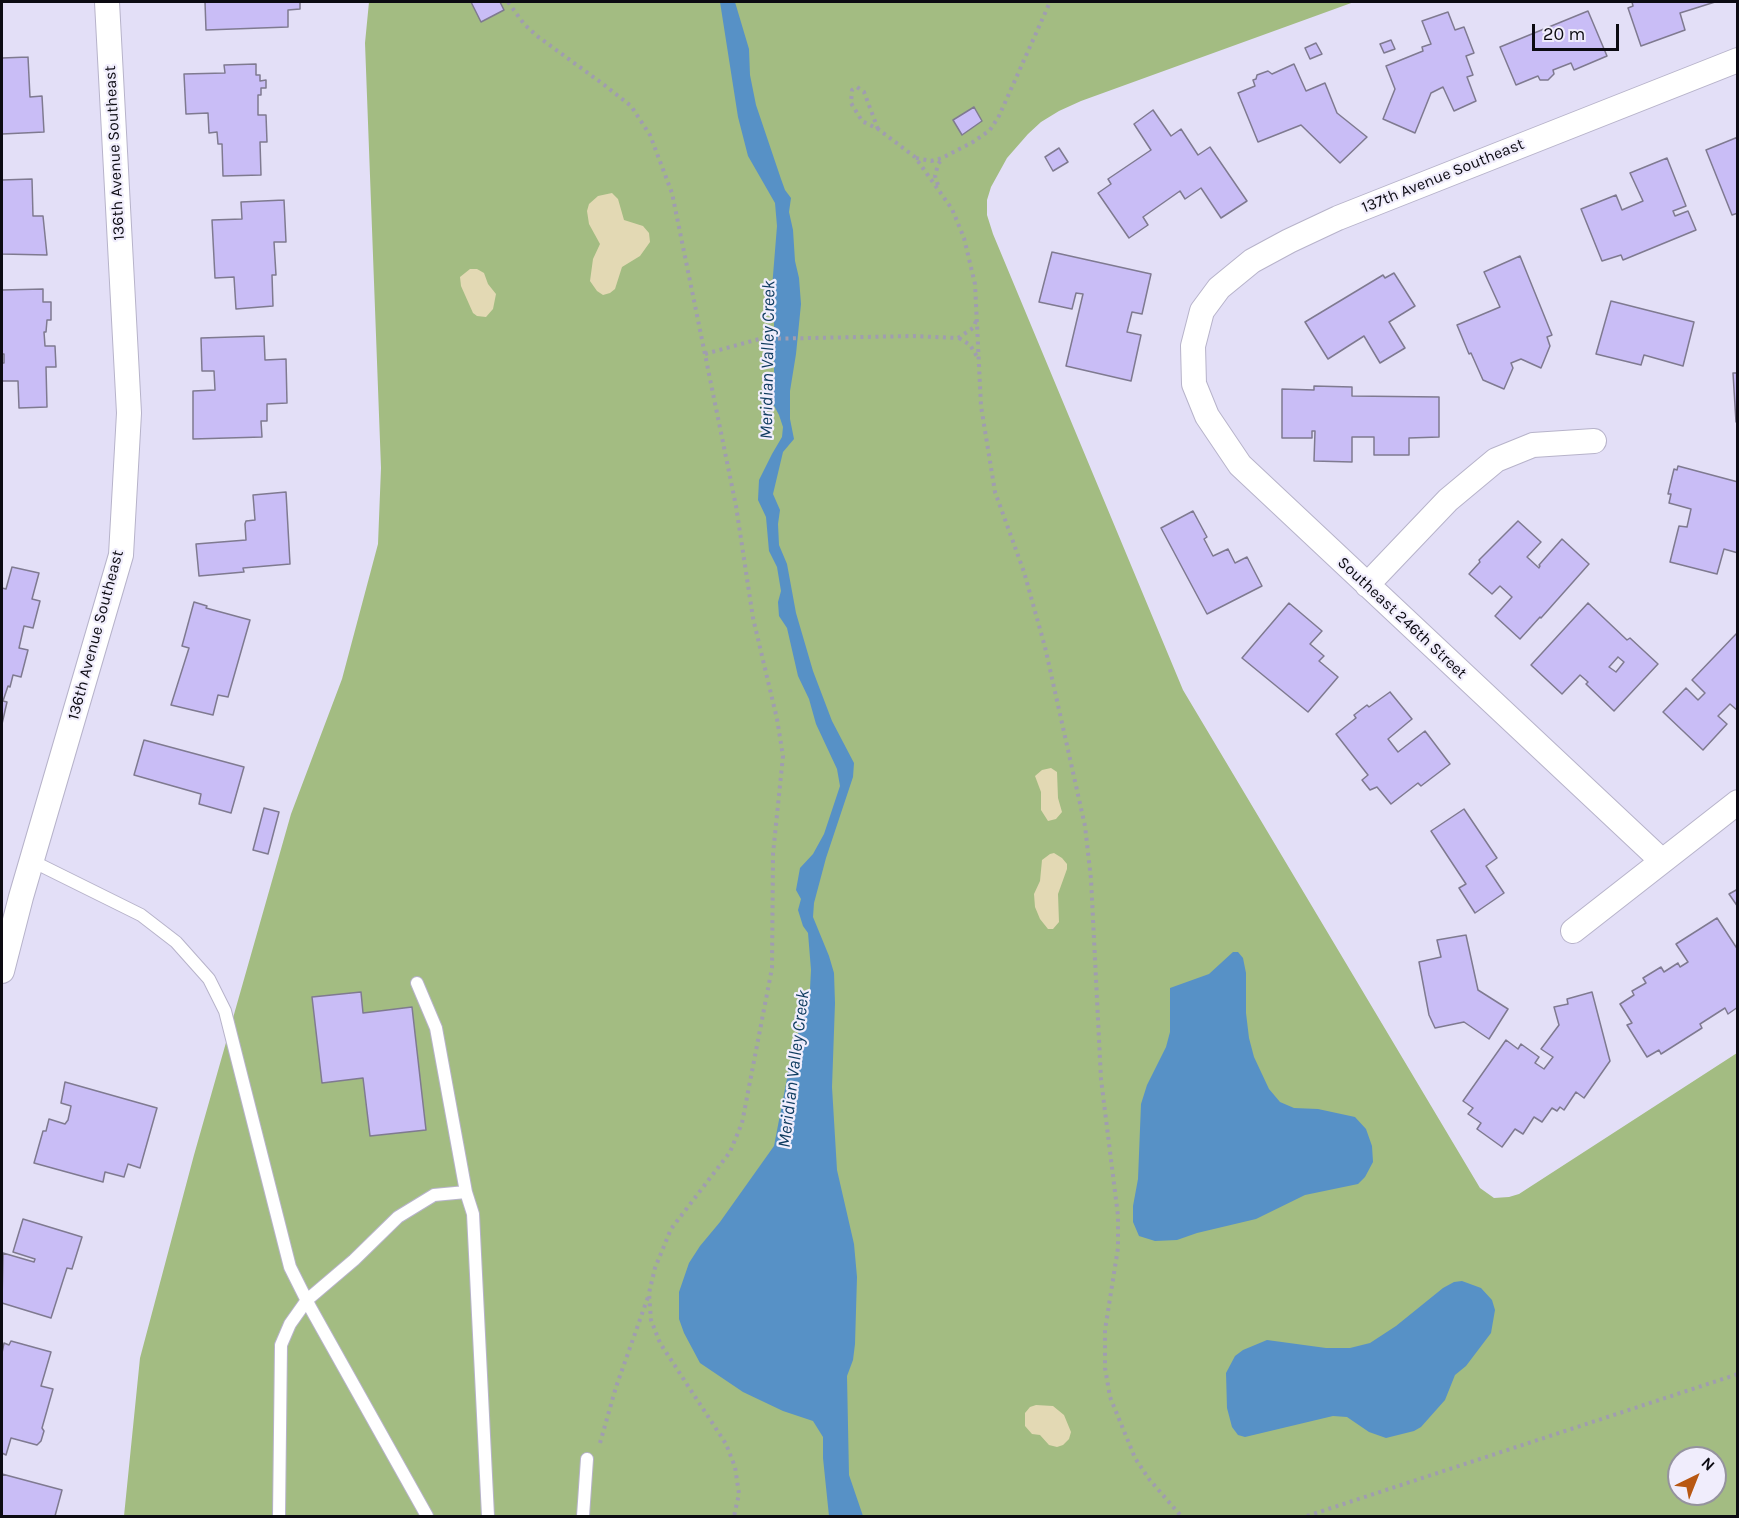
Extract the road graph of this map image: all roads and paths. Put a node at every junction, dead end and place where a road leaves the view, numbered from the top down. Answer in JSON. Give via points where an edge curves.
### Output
{"nodes":[{"id":1,"x":107,"y":2,"type":"edge"},
{"id":2,"x":508,"y":2,"type":"edge"},
{"id":3,"x":1050,"y":2,"type":"edge"},
{"id":4,"x":1737,"y":60,"type":"edge"},
{"id":5,"x":878,"y":129,"type":"junction"},
{"id":6,"x":915,"y":157,"type":"junction"},
{"id":7,"x":942,"y":158,"type":"junction"},
{"id":8,"x":938,"y":188,"type":"junction"},
{"id":9,"x":977,"y":321,"type":"junction"},
{"id":10,"x":958,"y":338,"type":"junction"},
{"id":11,"x":1193,"y":346,"type":"joint"},
{"id":12,"x":705,"y":354,"type":"junction"},
{"id":13,"x":979,"y":359,"type":"junction"},
{"id":14,"x":1594,"y":441,"type":"dead end"},
{"id":15,"x":1367,"y":585,"type":"junction"},
{"id":16,"x":1737,"y":802,"type":"edge"},
{"id":17,"x":1661,"y":860,"type":"junction"},
{"id":18,"x":32,"y":861,"type":"junction"},
{"id":19,"x":1573,"y":931,"type":"dead end"},
{"id":20,"x":2,"y":971,"type":"edge"},
{"id":21,"x":417,"y":983,"type":"dead end"},
{"id":22,"x":466,"y":1192,"type":"junction"},
{"id":23,"x":649,"y":1293,"type":"junction"},
{"id":24,"x":307,"y":1300,"type":"junction"},
{"id":25,"x":1737,"y":1374,"type":"edge"},
{"id":26,"x":587,"y":1459,"type":"joint"},
{"id":27,"x":279,"y":1516,"type":"edge"},
{"id":28,"x":427,"y":1516,"type":"edge"},
{"id":29,"x":488,"y":1516,"type":"edge"},
{"id":30,"x":584,"y":1516,"type":"edge"},
{"id":31,"x":734,"y":1516,"type":"edge"},
{"id":32,"x":1181,"y":1516,"type":"edge"},
{"id":33,"x":1307,"y":1516,"type":"edge"}],
"edges":[{"from":1,"to":18,"type":"street","name":"136th Avenue Southeast","via":[[129,413],[121,555]]},
{"from":2,"to":12,"type":"path","via":[[537,36],[631,106],[650,135],[672,193]]},
{"from":3,"to":7,"type":"path","via":[[990,130]]},
{"from":4,"to":11,"type":"street","name":"137th Avenue Southeast","via":[[1289,241],[1252,261],[1219,288],[1202,311]]},
{"from":5,"to":5,"type":"path","via":[[862,121],[854,110],[852,90],[857,87],[864,92]]},
{"from":5,"to":6,"type":"path"},
{"from":6,"to":7,"type":"path","via":[[930,161]]},
{"from":6,"to":8,"type":"path"},
{"from":7,"to":8,"type":"path","via":[[935,176]]},
{"from":8,"to":9,"type":"path","via":[[964,238],[975,284]]},
{"from":9,"to":10,"type":"path"},
{"from":9,"to":13,"type":"path"},
{"from":10,"to":12,"type":"path","via":[[759,339]]},
{"from":10,"to":13,"type":"path","via":[[970,345]]},
{"from":11,"to":15,"type":"street","name":"Southeast 246th Street","via":[[1194,384],[1207,416],[1240,465]]},
{"from":12,"to":23,"type":"path","via":[[736,506],[753,618],[783,756],[773,854],[772,968],[742,1123],[730,1152],[671,1229]]},
{"from":13,"to":32,"type":"path","via":[[981,406],[995,492],[1024,572],[1045,647],[1085,826],[1101,1079],[1118,1216],[1118,1248],[1105,1330],[1110,1397],[1136,1458]]},
{"from":14,"to":15,"type":"street","via":[[1533,445],[1496,460],[1449,500]]},
{"from":15,"to":17,"type":"street","name":"Southeast 246th Street"},
{"from":16,"to":17,"type":"street"},
{"from":17,"to":19,"type":"street"},
{"from":18,"to":20,"type":"street","name":"136th Avenue Southeast"},
{"from":18,"to":24,"type":"lane","via":[[141,915],[176,942],[209,979],[225,1011],[290,1267]]},
{"from":21,"to":22,"type":"lane","via":[[436,1028]]},
{"from":22,"to":24,"type":"lane","via":[[434,1195],[398,1217]]},
{"from":22,"to":29,"type":"lane","via":[[473,1214]]},
{"from":23,"to":26,"type":"path","via":[[597,1454]]},
{"from":23,"to":31,"type":"path","via":[[651,1320],[660,1343],[726,1444],[735,1467],[739,1494]]},
{"from":24,"to":27,"type":"lane","via":[[281,1345]]},
{"from":24,"to":28,"type":"lane"},
{"from":25,"to":33,"type":"path"},
{"from":26,"to":30,"type":"lane"}]}
